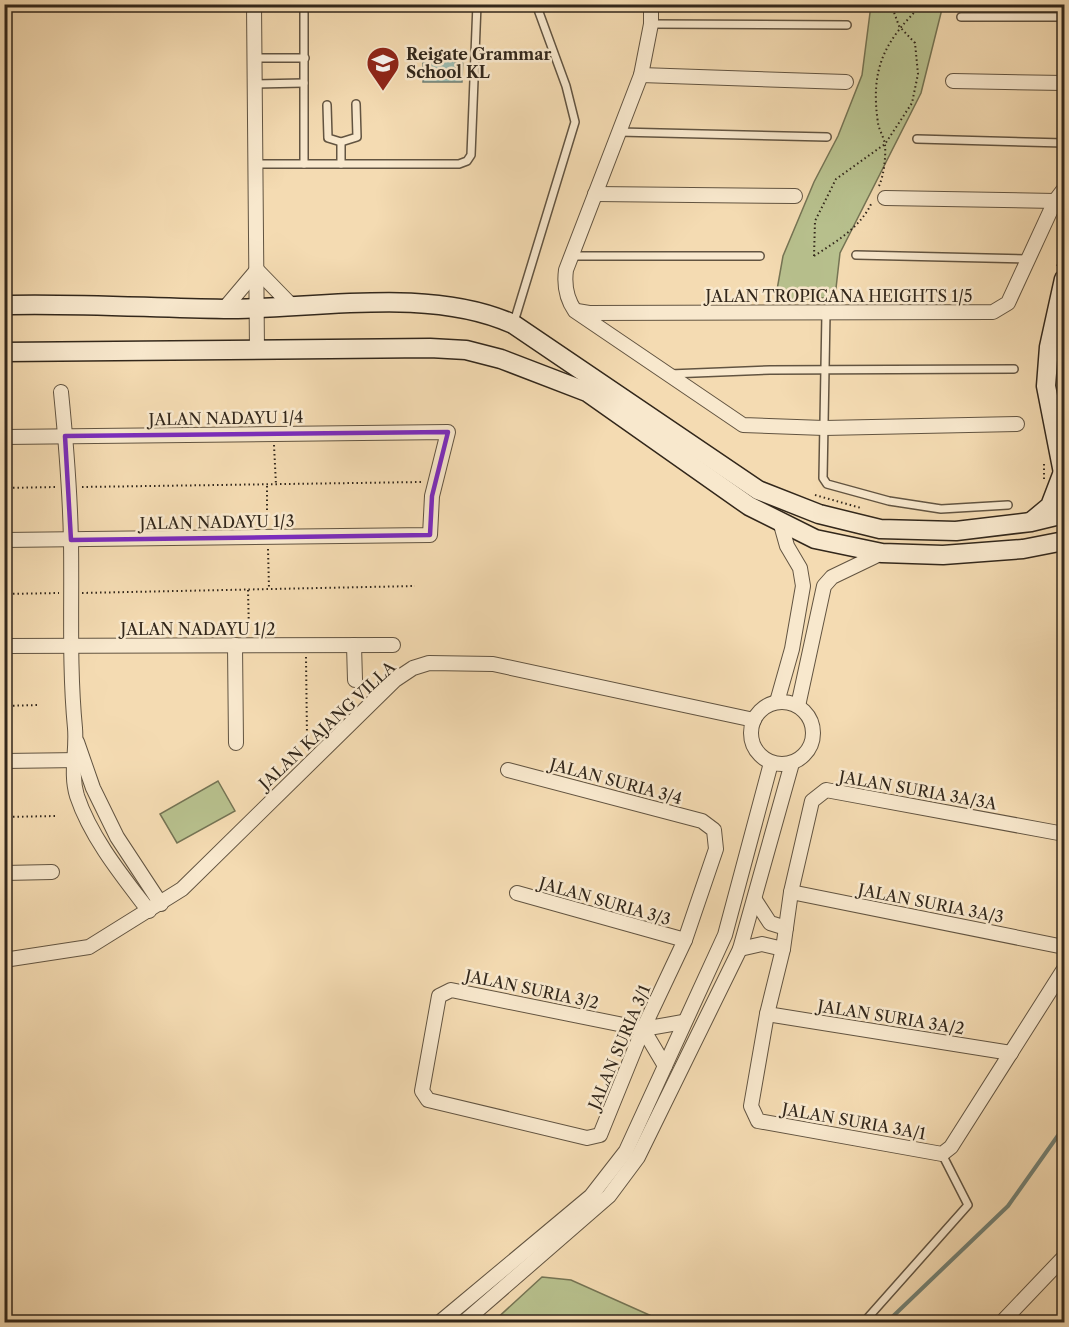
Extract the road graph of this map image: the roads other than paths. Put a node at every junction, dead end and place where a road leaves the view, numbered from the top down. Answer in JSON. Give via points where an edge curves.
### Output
{"nodes":[{"id":1,"x":254,"y":4,"type":"edge"},
{"id":2,"x":304,"y":4,"type":"edge"},
{"id":3,"x":477,"y":4,"type":"edge"},
{"id":4,"x":536,"y":4,"type":"edge"},
{"id":5,"x":651,"y":4,"type":"edge"},
{"id":6,"x":961,"y":17,"type":"dead end"},
{"id":7,"x":1065,"y":17,"type":"edge"},
{"id":8,"x":651,"y":24,"type":"junction"},
{"id":9,"x":847,"y":25,"type":"dead end"},
{"id":10,"x":255,"y":58,"type":"junction"},
{"id":11,"x":305,"y":58,"type":"junction"},
{"id":12,"x":641,"y":75,"type":"junction"},
{"id":13,"x":953,"y":81,"type":"dead end"},
{"id":14,"x":846,"y":82,"type":"dead end"},
{"id":15,"x":1065,"y":82,"type":"edge"},
{"id":16,"x":304,"y":83,"type":"junction"},
{"id":17,"x":255,"y":84,"type":"junction"},
{"id":18,"x":356,"y":104,"type":"dead end"},
{"id":19,"x":327,"y":105,"type":"dead end"},
{"id":20,"x":619,"y":132,"type":"junction"},
{"id":21,"x":827,"y":137,"type":"dead end"},
{"id":22,"x":917,"y":139,"type":"dead end"},
{"id":23,"x":341,"y":142,"type":"junction"},
{"id":24,"x":1065,"y":142,"type":"edge"},
{"id":25,"x":257,"y":164,"type":"junction"},
{"id":26,"x":304,"y":164,"type":"junction"},
{"id":27,"x":341,"y":164,"type":"junction"},
{"id":28,"x":1065,"y":189,"type":"edge"},
{"id":29,"x":595,"y":194,"type":"junction"},
{"id":30,"x":879,"y":195,"type":"road end"},
{"id":31,"x":795,"y":196,"type":"dead end"},
{"id":32,"x":1055,"y":201,"type":"junction"},
{"id":33,"x":856,"y":255,"type":"dead end"},
{"id":34,"x":569,"y":256,"type":"junction"},
{"id":35,"x":760,"y":256,"type":"dead end"},
{"id":36,"x":1029,"y":259,"type":"junction"},
{"id":37,"x":257,"y":270,"type":"junction"},
{"id":38,"x":1065,"y":279,"type":"edge"},
{"id":39,"x":4,"y":304,"type":"edge"},
{"id":40,"x":292,"y":306,"type":"junction"},
{"id":41,"x":257,"y":308,"type":"junction"},
{"id":42,"x":224,"y":309,"type":"junction"},
{"id":43,"x":575,"y":311,"type":"junction"},
{"id":44,"x":614,"y":312,"type":"junction"},
{"id":45,"x":826,"y":313,"type":"junction"},
{"id":46,"x":513,"y":324,"type":"junction"},
{"id":47,"x":603,"y":332,"type":"junction"},
{"id":48,"x":257,"y":351,"type":"junction"},
{"id":49,"x":4,"y":352,"type":"edge"},
{"id":50,"x":1014,"y":369,"type":"dead end"},
{"id":51,"x":825,"y":370,"type":"junction"},
{"id":52,"x":664,"y":374,"type":"junction"},
{"id":53,"x":61,"y":392,"type":"dead end"},
{"id":54,"x":1017,"y":424,"type":"dead end"},
{"id":55,"x":824,"y":428,"type":"junction"},
{"id":56,"x":65,"y":436,"type":"junction"},
{"id":57,"x":4,"y":437,"type":"edge"},
{"id":58,"x":1064,"y":475,"type":"edge"},
{"id":59,"x":1008,"y":505,"type":"dead end"},
{"id":60,"x":1065,"y":514,"type":"edge"},
{"id":61,"x":780,"y":521,"type":"junction"},
{"id":62,"x":1030,"y":522,"type":"junction"},
{"id":63,"x":430,"y":535,"type":"joint"},
{"id":64,"x":4,"y":540,"type":"edge"},
{"id":65,"x":71,"y":540,"type":"junction"},
{"id":66,"x":1065,"y":541,"type":"edge"},
{"id":67,"x":882,"y":553,"type":"junction"},
{"id":68,"x":242,"y":645,"type":"junction"},
{"id":69,"x":354,"y":645,"type":"junction"},
{"id":70,"x":393,"y":645,"type":"dead end"},
{"id":71,"x":4,"y":646,"type":"edge"},
{"id":72,"x":70,"y":646,"type":"junction"},
{"id":73,"x":355,"y":680,"type":"dead end"},
{"id":74,"x":777,"y":702,"type":"junction"},
{"id":75,"x":798,"y":706,"type":"junction"},
{"id":76,"x":754,"y":720,"type":"junction"},
{"id":77,"x":236,"y":742,"type":"dead end"},
{"id":78,"x":79,"y":760,"type":"junction"},
{"id":79,"x":4,"y":761,"type":"edge"},
{"id":80,"x":771,"y":763,"type":"junction"},
{"id":81,"x":792,"y":763,"type":"junction"},
{"id":82,"x":508,"y":770,"type":"dead end"},
{"id":83,"x":109,"y":822,"type":"junction"},
{"id":84,"x":93,"y":830,"type":"junction"},
{"id":85,"x":714,"y":830,"type":"joint"},
{"id":86,"x":1065,"y":834,"type":"edge"},
{"id":87,"x":125,"y":851,"type":"junction"},
{"id":88,"x":112,"y":859,"type":"junction"},
{"id":89,"x":52,"y":872,"type":"dead end"},
{"id":90,"x":4,"y":873,"type":"edge"},
{"id":91,"x":140,"y":888,"type":"junction"},
{"id":92,"x":182,"y":889,"type":"junction"},
{"id":93,"x":790,"y":892,"type":"junction"},
{"id":94,"x":517,"y":893,"type":"dead end"},
{"id":95,"x":755,"y":900,"type":"junction"},
{"id":96,"x":155,"y":907,"type":"junction"},
{"id":97,"x":127,"y":924,"type":"junction"},
{"id":98,"x":786,"y":928,"type":"junction"},
{"id":99,"x":685,"y":940,"type":"junction"},
{"id":100,"x":1065,"y":947,"type":"edge"},
{"id":101,"x":740,"y":949,"type":"junction"},
{"id":102,"x":783,"y":949,"type":"junction"},
{"id":103,"x":4,"y":960,"type":"edge"},
{"id":104,"x":1065,"y":969,"type":"edge"},
{"id":105,"x":767,"y":1014,"type":"junction"},
{"id":106,"x":683,"y":1022,"type":"junction"},
{"id":107,"x":643,"y":1029,"type":"junction"},
{"id":108,"x":1011,"y":1053,"type":"junction"},
{"id":109,"x":665,"y":1066,"type":"junction"},
{"id":110,"x":422,"y":1091,"type":"joint"},
{"id":111,"x":942,"y":1154,"type":"junction"},
{"id":112,"x":1065,"y":1257,"type":"edge"},
{"id":113,"x":440,"y":1323,"type":"edge"},
{"id":114,"x":464,"y":1323,"type":"edge"},
{"id":115,"x":864,"y":1323,"type":"edge"},
{"id":116,"x":1002,"y":1323,"type":"edge"}],
"edges":[{"from":1,"to":10,"type":"street"},
{"from":2,"to":11,"type":"lane"},
{"from":3,"to":27,"type":"lane","via":[[471,155],[467,161]]},
{"from":4,"to":46,"type":"lane","via":[[575,122]]},
{"from":5,"to":8,"type":"street"},
{"from":6,"to":7,"type":"lane"},
{"from":8,"to":9,"type":"lane"},
{"from":8,"to":12,"type":"street"},
{"from":10,"to":11,"type":"lane"},
{"from":10,"to":17,"type":"street"},
{"from":11,"to":16,"type":"lane"},
{"from":12,"to":14,"type":"street"},
{"from":12,"to":20,"type":"street"},
{"from":13,"to":15,"type":"street"},
{"from":16,"to":17,"type":"lane"},
{"from":16,"to":26,"type":"lane"},
{"from":17,"to":25,"type":"street"},
{"from":18,"to":23,"type":"lane","via":[[357,137]]},
{"from":19,"to":23,"type":"lane","via":[[328,138]]},
{"from":20,"to":21,"type":"lane"},
{"from":20,"to":29,"type":"street"},
{"from":22,"to":24,"type":"lane"},
{"from":23,"to":27,"type":"lane"},
{"from":25,"to":26,"type":"lane"},
{"from":25,"to":37,"type":"street"},
{"from":26,"to":27,"type":"lane"},
{"from":28,"to":32,"type":"street","name":"JALAN TROPICANA HEIGHTS 1/5"},
{"from":29,"to":31,"type":"street"},
{"from":29,"to":34,"type":"street"},
{"from":30,"to":32,"type":"street"},
{"from":32,"to":36,"type":"street","name":"JALAN TROPICANA HEIGHTS 1/5"},
{"from":33,"to":36,"type":"lane"},
{"from":34,"to":35,"type":"lane"},
{"from":34,"to":43,"type":"street","via":[[564,282]]},
{"from":36,"to":45,"type":"street","name":"JALAN TROPICANA HEIGHTS 1/5","via":[[1008,303],[993,312]]},
{"from":37,"to":40,"type":"street"},
{"from":37,"to":41,"type":"street"},
{"from":37,"to":42,"type":"street"},
{"from":38,"to":58,"type":"street","via":[[1048,347],[1046,386]]},
{"from":39,"to":42,"type":"street"},
{"from":40,"to":41,"type":"street"},
{"from":40,"to":46,"type":"street","via":[[446,307]]},
{"from":41,"to":42,"type":"street"},
{"from":41,"to":48,"type":"street"},
{"from":43,"to":44,"type":"street","name":"JALAN TROPICANA HEIGHTS 1/5"},
{"from":43,"to":47,"type":"street"},
{"from":44,"to":45,"type":"street","name":"JALAN TROPICANA HEIGHTS 1/5"},
{"from":44,"to":47,"type":"street","via":[[600,320]]},
{"from":45,"to":51,"type":"lane"},
{"from":46,"to":62,"type":"street","via":[[758,490],[789,503],[880,529],[956,531]]},
{"from":47,"to":52,"type":"street"},
{"from":48,"to":49,"type":"street"},
{"from":48,"to":61,"type":"street","via":[[430,348],[466,350],[501,359],[587,392],[749,506]]},
{"from":50,"to":51,"type":"lane"},
{"from":51,"to":52,"type":"lane"},
{"from":51,"to":55,"type":"lane"},
{"from":52,"to":55,"type":"street","via":[[744,425]]},
{"from":53,"to":56,"type":"street"},
{"from":54,"to":55,"type":"street"},
{"from":55,"to":59,"type":"lane","via":[[823,478],[827,483],[889,501],[941,509]]},
{"from":56,"to":57,"type":"street","name":"JALAN NADAYU 1/4"},
{"from":56,"to":63,"type":"street","name":"JALAN NADAYU 1/4","via":[[448,432],[435,482]]},
{"from":56,"to":65,"type":"street"},
{"from":58,"to":62,"type":"street","via":[[1050,506]]},
{"from":60,"to":62,"type":"street"},
{"from":61,"to":67,"type":"street","via":[[812,538]]},
{"from":61,"to":74,"type":"street","via":[[787,546],[800,568],[803,586],[792,650]]},
{"from":63,"to":65,"type":"street","name":"JALAN NADAYU 1/3"},
{"from":64,"to":65,"type":"street","name":"JALAN NADAYU 1/3"},
{"from":65,"to":72,"type":"street"},
{"from":66,"to":67,"type":"street","via":[[1023,549],[943,555]]},
{"from":67,"to":75,"type":"street","via":[[831,577],[824,586]]},
{"from":68,"to":69,"type":"street","name":"JALAN NADAYU 1/2"},
{"from":68,"to":72,"type":"street","name":"JALAN NADAYU 1/2"},
{"from":68,"to":77,"type":"street"},
{"from":69,"to":70,"type":"street","name":"JALAN NADAYU 1/2"},
{"from":69,"to":73,"type":"street"},
{"from":71,"to":72,"type":"street","name":"JALAN NADAYU 1/2"},
{"from":72,"to":78,"type":"street"},
{"from":74,"to":75,"type":"street"},
{"from":74,"to":76,"type":"street","via":[[759,712]]},
{"from":75,"to":81,"type":"street","via":[[814,731],[808,751]]},
{"from":76,"to":80,"type":"street","via":[[751,730],[755,750]]},
{"from":76,"to":92,"type":"street","name":"JALAN KAJANG VILLA","via":[[492,664],[429,663],[395,680]]},
{"from":78,"to":79,"type":"street"},
{"from":78,"to":83,"type":"street"},
{"from":78,"to":84,"type":"street","via":[[77,796]]},
{"from":80,"to":81,"type":"street"},
{"from":80,"to":106,"type":"street","via":[[725,935]]},
{"from":81,"to":95,"type":"street"},
{"from":82,"to":85,"type":"street","name":"JALAN SURIA 3/4","via":[[702,821]]},
{"from":83,"to":84,"type":"street"},
{"from":83,"to":87,"type":"street"},
{"from":84,"to":88,"type":"street"},
{"from":85,"to":99,"type":"street","name":"JALAN SURIA 3/1","via":[[716,849]]},
{"from":86,"to":93,"type":"street","name":"JALAN SURIA 3A/3A","via":[[826,790],[812,801]]},
{"from":87,"to":88,"type":"street"},
{"from":87,"to":91,"type":"street"},
{"from":88,"to":91,"type":"street"},
{"from":89,"to":90,"type":"street"},
{"from":91,"to":92,"type":"street"},
{"from":91,"to":96,"type":"street"},
{"from":91,"to":97,"type":"street"},
{"from":92,"to":96,"type":"street","name":"JALAN KAJANG VILLA"},
{"from":93,"to":98,"type":"street","name":"JALAN SURIA 3A/3A"},
{"from":93,"to":100,"type":"street","name":"JALAN SURIA 3A/3"},
{"from":94,"to":99,"type":"street","name":"JALAN SURIA 3/3"},
{"from":95,"to":98,"type":"street","via":[[770,923]]},
{"from":95,"to":101,"type":"street"},
{"from":96,"to":97,"type":"street","name":"JALAN KAJANG VILLA"},
{"from":97,"to":103,"type":"street","name":"JALAN KAJANG VILLA","via":[[89,947]]},
{"from":98,"to":102,"type":"street","name":"JALAN SURIA 3A/3A"},
{"from":99,"to":107,"type":"street","name":"JALAN SURIA 3/1"},
{"from":101,"to":102,"type":"street","via":[[762,944]]},
{"from":101,"to":114,"type":"street","via":[[627,1173],[609,1196]]},
{"from":102,"to":105,"type":"street","name":"JALAN SURIA 3A/1"},
{"from":104,"to":108,"type":"street","name":"JALAN SURIA 3A/1"},
{"from":105,"to":108,"type":"street","name":"JALAN SURIA 3A/2"},
{"from":105,"to":111,"type":"street","name":"JALAN SURIA 3A/1","via":[[751,1106],[758,1121]]},
{"from":106,"to":107,"type":"street","name":"JALAN SURIA 3/2"},
{"from":106,"to":109,"type":"street"},
{"from":107,"to":109,"type":"street"},
{"from":107,"to":110,"type":"street","name":"JALAN SURIA 3/1","via":[[600,1135],[587,1138],[428,1100]]},
{"from":107,"to":110,"type":"street","name":"JALAN SURIA 3/2","via":[[451,990],[439,996]]},
{"from":108,"to":111,"type":"street","name":"JALAN SURIA 3A/1","via":[[951,1147]]},
{"from":109,"to":113,"type":"street","via":[[626,1151],[591,1196]]},
{"from":111,"to":115,"type":"lane","via":[[968,1205]]},
{"from":112,"to":116,"type":"street"}]}
